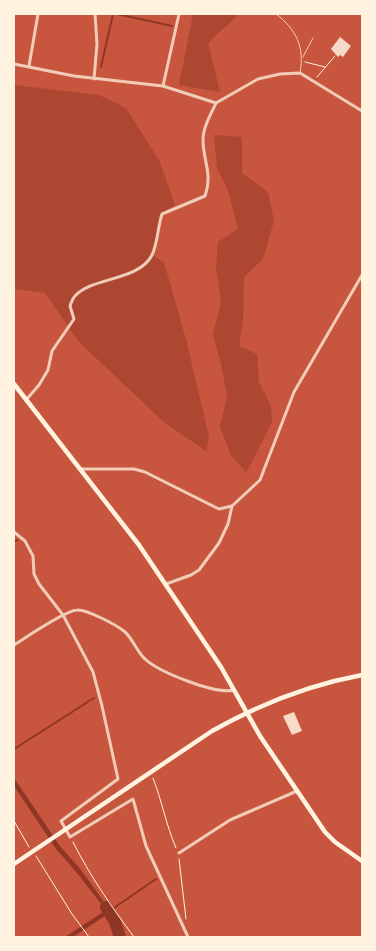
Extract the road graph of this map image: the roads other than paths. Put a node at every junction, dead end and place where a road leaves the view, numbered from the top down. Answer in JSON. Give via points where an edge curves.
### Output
{"nodes":[{"id":1,"x":38,"y":14,"type":"edge"},
{"id":2,"x":94,"y":14,"type":"edge"},
{"id":3,"x":179,"y":14,"type":"edge"},
{"id":4,"x":276,"y":14,"type":"edge"},
{"id":5,"x":313,"y":38,"type":"dead end"},
{"id":6,"x":303,"y":58,"type":"junction"},
{"id":7,"x":14,"y":64,"type":"edge"},
{"id":8,"x":29,"y":66,"type":"junction"},
{"id":9,"x":300,"y":73,"type":"junction"},
{"id":10,"x":94,"y":80,"type":"junction"},
{"id":11,"x":163,"y":86,"type":"junction"},
{"id":12,"x":216,"y":103,"type":"junction"},
{"id":13,"x":362,"y":111,"type":"edge"},
{"id":14,"x":362,"y":275,"type":"edge"},
{"id":15,"x":14,"y":384,"type":"edge"},
{"id":16,"x":26,"y":400,"type":"junction"},
{"id":17,"x":81,"y":469,"type":"junction"},
{"id":18,"x":232,"y":506,"type":"junction"},
{"id":19,"x":14,"y":532,"type":"edge"},
{"id":20,"x":166,"y":584,"type":"junction"},
{"id":21,"x":63,"y":615,"type":"junction"},
{"id":22,"x":14,"y":645,"type":"edge"},
{"id":23,"x":362,"y":675,"type":"edge"},
{"id":24,"x":234,"y":690,"type":"junction"},
{"id":25,"x":246,"y":712,"type":"junction"},
{"id":26,"x":296,"y":791,"type":"junction"},
{"id":27,"x":64,"y":831,"type":"junction"},
{"id":28,"x":179,"y":853,"type":"dead end"},
{"id":29,"x":362,"y":861,"type":"edge"},
{"id":30,"x":14,"y":864,"type":"edge"},
{"id":31,"x":188,"y":937,"type":"edge"}],
"edges":[{"from":1,"to":8,"type":"street"},
{"from":2,"to":10,"type":"street","via":[[97,44]]},
{"from":3,"to":11,"type":"street"},
{"from":4,"to":6,"type":"lane","via":[[293,30]]},
{"from":5,"to":6,"type":"lane"},
{"from":6,"to":9,"type":"lane"},
{"from":7,"to":8,"type":"street"},
{"from":8,"to":10,"type":"street"},
{"from":9,"to":12,"type":"street","via":[[258,79]]},
{"from":9,"to":13,"type":"street"},
{"from":10,"to":11,"type":"street"},
{"from":11,"to":12,"type":"street"},
{"from":12,"to":16,"type":"street","via":[[203,140],[208,169],[205,196],[162,214],[152,255],[145,264],[123,276],[89,286],[76,295],[70,306],[74,319],[52,352],[48,370]]},
{"from":14,"to":18,"type":"street","via":[[294,392],[260,480]]},
{"from":15,"to":16,"type":"main road"},
{"from":16,"to":17,"type":"main road"},
{"from":17,"to":18,"type":"street","via":[[134,469],[219,508]]},
{"from":17,"to":20,"type":"main road"},
{"from":18,"to":20,"type":"street","via":[[219,543],[199,570]]},
{"from":19,"to":21,"type":"street","via":[[25,541],[33,556],[34,574],[39,584]]},
{"from":20,"to":24,"type":"main road"},
{"from":21,"to":22,"type":"street"},
{"from":21,"to":24,"type":"street","via":[[78,609],[89,612],[125,632],[150,662],[184,680],[222,691]]},
{"from":21,"to":27,"type":"street","via":[[93,672],[118,779],[61,821]]},
{"from":23,"to":25,"type":"main road","via":[[307,688]]},
{"from":24,"to":25,"type":"main road"},
{"from":25,"to":26,"type":"main road"},
{"from":25,"to":27,"type":"main road","via":[[212,731]]},
{"from":26,"to":28,"type":"street","via":[[230,820]]},
{"from":26,"to":29,"type":"main road","via":[[334,842]]},
{"from":27,"to":30,"type":"main road"},
{"from":27,"to":31,"type":"street","via":[[70,837],[133,799],[146,846]]}]}
